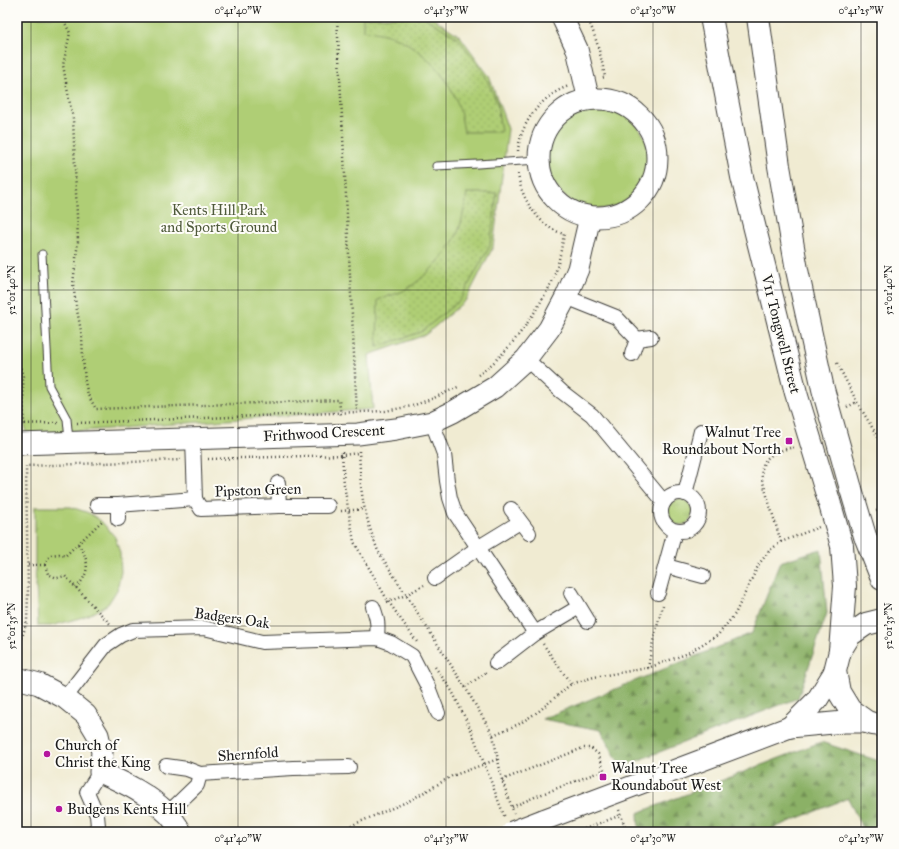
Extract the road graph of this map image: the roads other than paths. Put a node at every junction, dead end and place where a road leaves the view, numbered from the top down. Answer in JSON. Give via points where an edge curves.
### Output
{"nodes":[{"id":1,"x":562,"y":17,"type":"edge"},
{"id":2,"x":711,"y":17,"type":"edge"},
{"id":3,"x":758,"y":17,"type":"edge"},
{"id":4,"x":589,"y":90,"type":"junction"},
{"id":5,"x":539,"y":160,"type":"junction"},
{"id":6,"x":436,"y":166,"type":"dead end"},
{"id":7,"x":590,"y":217,"type":"junction"},
{"id":8,"x":42,"y":254,"type":"dead end"},
{"id":9,"x":566,"y":297,"type":"junction"},
{"id":10,"x":651,"y":336,"type":"dead end"},
{"id":11,"x":637,"y":339,"type":"junction"},
{"id":12,"x":632,"y":354,"type":"dead end"},
{"id":13,"x":526,"y":359,"type":"junction"},
{"id":14,"x":432,"y":422,"type":"junction"},
{"id":15,"x":701,"y":431,"type":"dead end"},
{"id":16,"x":68,"y":433,"type":"junction"},
{"id":17,"x":22,"y":437,"type":"edge"},
{"id":18,"x":193,"y":439,"type":"junction"},
{"id":19,"x":278,"y":483,"type":"dead end"},
{"id":20,"x":685,"y":494,"type":"junction"},
{"id":21,"x":195,"y":499,"type":"junction"},
{"id":22,"x":664,"y":502,"type":"junction"},
{"id":23,"x":97,"y":505,"type":"dead end"},
{"id":24,"x":118,"y":505,"type":"junction"},
{"id":25,"x":279,"y":506,"type":"junction"},
{"id":26,"x":328,"y":506,"type":"road end"},
{"id":27,"x":511,"y":509,"type":"dead end"},
{"id":28,"x":118,"y":519,"type":"dead end"},
{"id":29,"x":675,"y":531,"type":"junction"},
{"id":30,"x":479,"y":547,"type":"junction"},
{"id":31,"x":666,"y":566,"type":"junction"},
{"id":32,"x":703,"y":576,"type":"dead end"},
{"id":33,"x":435,"y":578,"type":"road end"},
{"id":34,"x":882,"y":579,"type":"edge"},
{"id":35,"x":571,"y":593,"type":"dead end"},
{"id":36,"x":661,"y":597,"type":"road end"},
{"id":37,"x":373,"y":607,"type":"road end"},
{"id":38,"x":579,"y":607,"type":"junction"},
{"id":39,"x":882,"y":620,"type":"edge"},
{"id":40,"x":588,"y":621,"type":"dead end"},
{"id":41,"x":536,"y":633,"type":"junction"},
{"id":42,"x":376,"y":638,"type":"junction"},
{"id":43,"x":837,"y":661,"type":"junction"},
{"id":44,"x":496,"y":663,"type":"road end"},
{"id":45,"x":17,"y":678,"type":"edge"},
{"id":46,"x":65,"y":698,"type":"junction"},
{"id":47,"x":438,"y":713,"type":"dead end"},
{"id":48,"x":876,"y":726,"type":"edge"},
{"id":49,"x":790,"y":727,"type":"junction"},
{"id":50,"x":166,"y":766,"type":"dead end"},
{"id":51,"x":349,"y":767,"type":"dead end"},
{"id":52,"x":100,"y":772,"type":"junction"},
{"id":53,"x":200,"y":774,"type":"junction"},
{"id":54,"x":168,"y":813,"type":"junction"},
{"id":55,"x":94,"y":832,"type":"edge"},
{"id":56,"x":182,"y":832,"type":"edge"},
{"id":57,"x":512,"y":832,"type":"edge"}],
"edges":[{"from":1,"to":4,"type":"street","via":[[577,49]]},
{"from":2,"to":43,"type":"highway","name":"V11 Tongwell Street","bridge":true,"via":[[742,177],[796,393],[842,546],[845,586]]},
{"from":3,"to":34,"type":"highway","name":"V11 Tongwell Street","bridge":true,"via":[[797,270],[823,389],[865,536]]},
{"from":4,"to":5,"type":"street","via":[[550,124],[541,141]]},
{"from":4,"to":7,"type":"street","via":[[631,109],[646,122],[655,140],[658,160],[654,180],[644,197],[629,210],[610,217]]},
{"from":5,"to":6,"type":"lane"},
{"from":5,"to":7,"type":"street","via":[[541,176],[549,192],[560,204],[574,213]]},
{"from":7,"to":9,"type":"street","name":"Frithwood Crescent","via":[[578,269]]},
{"from":8,"to":16,"type":"lane","via":[[49,386],[67,419]]},
{"from":9,"to":11,"type":"street","via":[[616,317]]},
{"from":9,"to":13,"type":"street","name":"Frithwood Crescent","via":[[550,328]]},
{"from":10,"to":11,"type":"street"},
{"from":11,"to":12,"type":"street"},
{"from":13,"to":14,"type":"street","name":"Frithwood Crescent","via":[[494,387]]},
{"from":13,"to":22,"type":"street","via":[[592,415]]},
{"from":14,"to":18,"type":"street","name":"Frithwood Crescent","via":[[358,434]]},
{"from":14,"to":30,"type":"street","via":[[444,454],[450,498],[455,513]]},
{"from":15,"to":20,"type":"street"},
{"from":16,"to":17,"type":"street","name":"Frithwood Crescent"},
{"from":16,"to":18,"type":"street","name":"Frithwood Crescent"},
{"from":18,"to":21,"type":"street","name":"Pipston Green"},
{"from":19,"to":25,"type":"street"},
{"from":20,"to":22,"type":"street","via":[[673,494]]},
{"from":20,"to":29,"type":"street","via":[[695,500],[699,517],[687,530]]},
{"from":21,"to":24,"type":"street","name":"Pipston Green"},
{"from":21,"to":25,"type":"street","name":"Pipston Green","via":[[201,509]]},
{"from":22,"to":29,"type":"street","via":[[662,519]]},
{"from":23,"to":24,"type":"street","name":"Pipston Green"},
{"from":24,"to":28,"type":"street"},
{"from":25,"to":26,"type":"street","name":"Pipston Green"},
{"from":27,"to":30,"type":"street","via":[[524,528]]},
{"from":29,"to":31,"type":"street"},
{"from":30,"to":33,"type":"street"},
{"from":30,"to":41,"type":"street"},
{"from":31,"to":32,"type":"street"},
{"from":31,"to":36,"type":"street"},
{"from":35,"to":38,"type":"street"},
{"from":37,"to":42,"type":"street","via":[[378,628]]},
{"from":38,"to":40,"type":"street"},
{"from":38,"to":41,"type":"street"},
{"from":39,"to":43,"type":"highway","via":[[866,624],[850,635]]},
{"from":41,"to":44,"type":"street"},
{"from":42,"to":46,"type":"street","name":"Badgers Oak","via":[[262,642],[204,628],[133,630],[106,645]]},
{"from":42,"to":47,"type":"street","name":"Badgers Oak","via":[[391,643],[412,656]]},
{"from":43,"to":48,"type":"highway","name":"V11 Tongwell Street","via":[[838,692],[850,710]]},
{"from":43,"to":49,"type":"street","via":[[817,700]]},
{"from":45,"to":46,"type":"street","via":[[39,684]]},
{"from":46,"to":52,"type":"street","via":[[86,716],[98,735],[102,752]]},
{"from":48,"to":49,"type":"street","via":[[844,722]]},
{"from":49,"to":57,"type":"street","bridge":true},
{"from":50,"to":53,"type":"street"},
{"from":51,"to":53,"type":"street","name":"Shernfold"},
{"from":52,"to":54,"type":"street","via":[[147,795]]},
{"from":52,"to":55,"type":"street","via":[[87,792],[97,815],[98,826]]},
{"from":53,"to":54,"type":"street","name":"Shernfold","via":[[197,785]]},
{"from":54,"to":56,"type":"street"}]}
